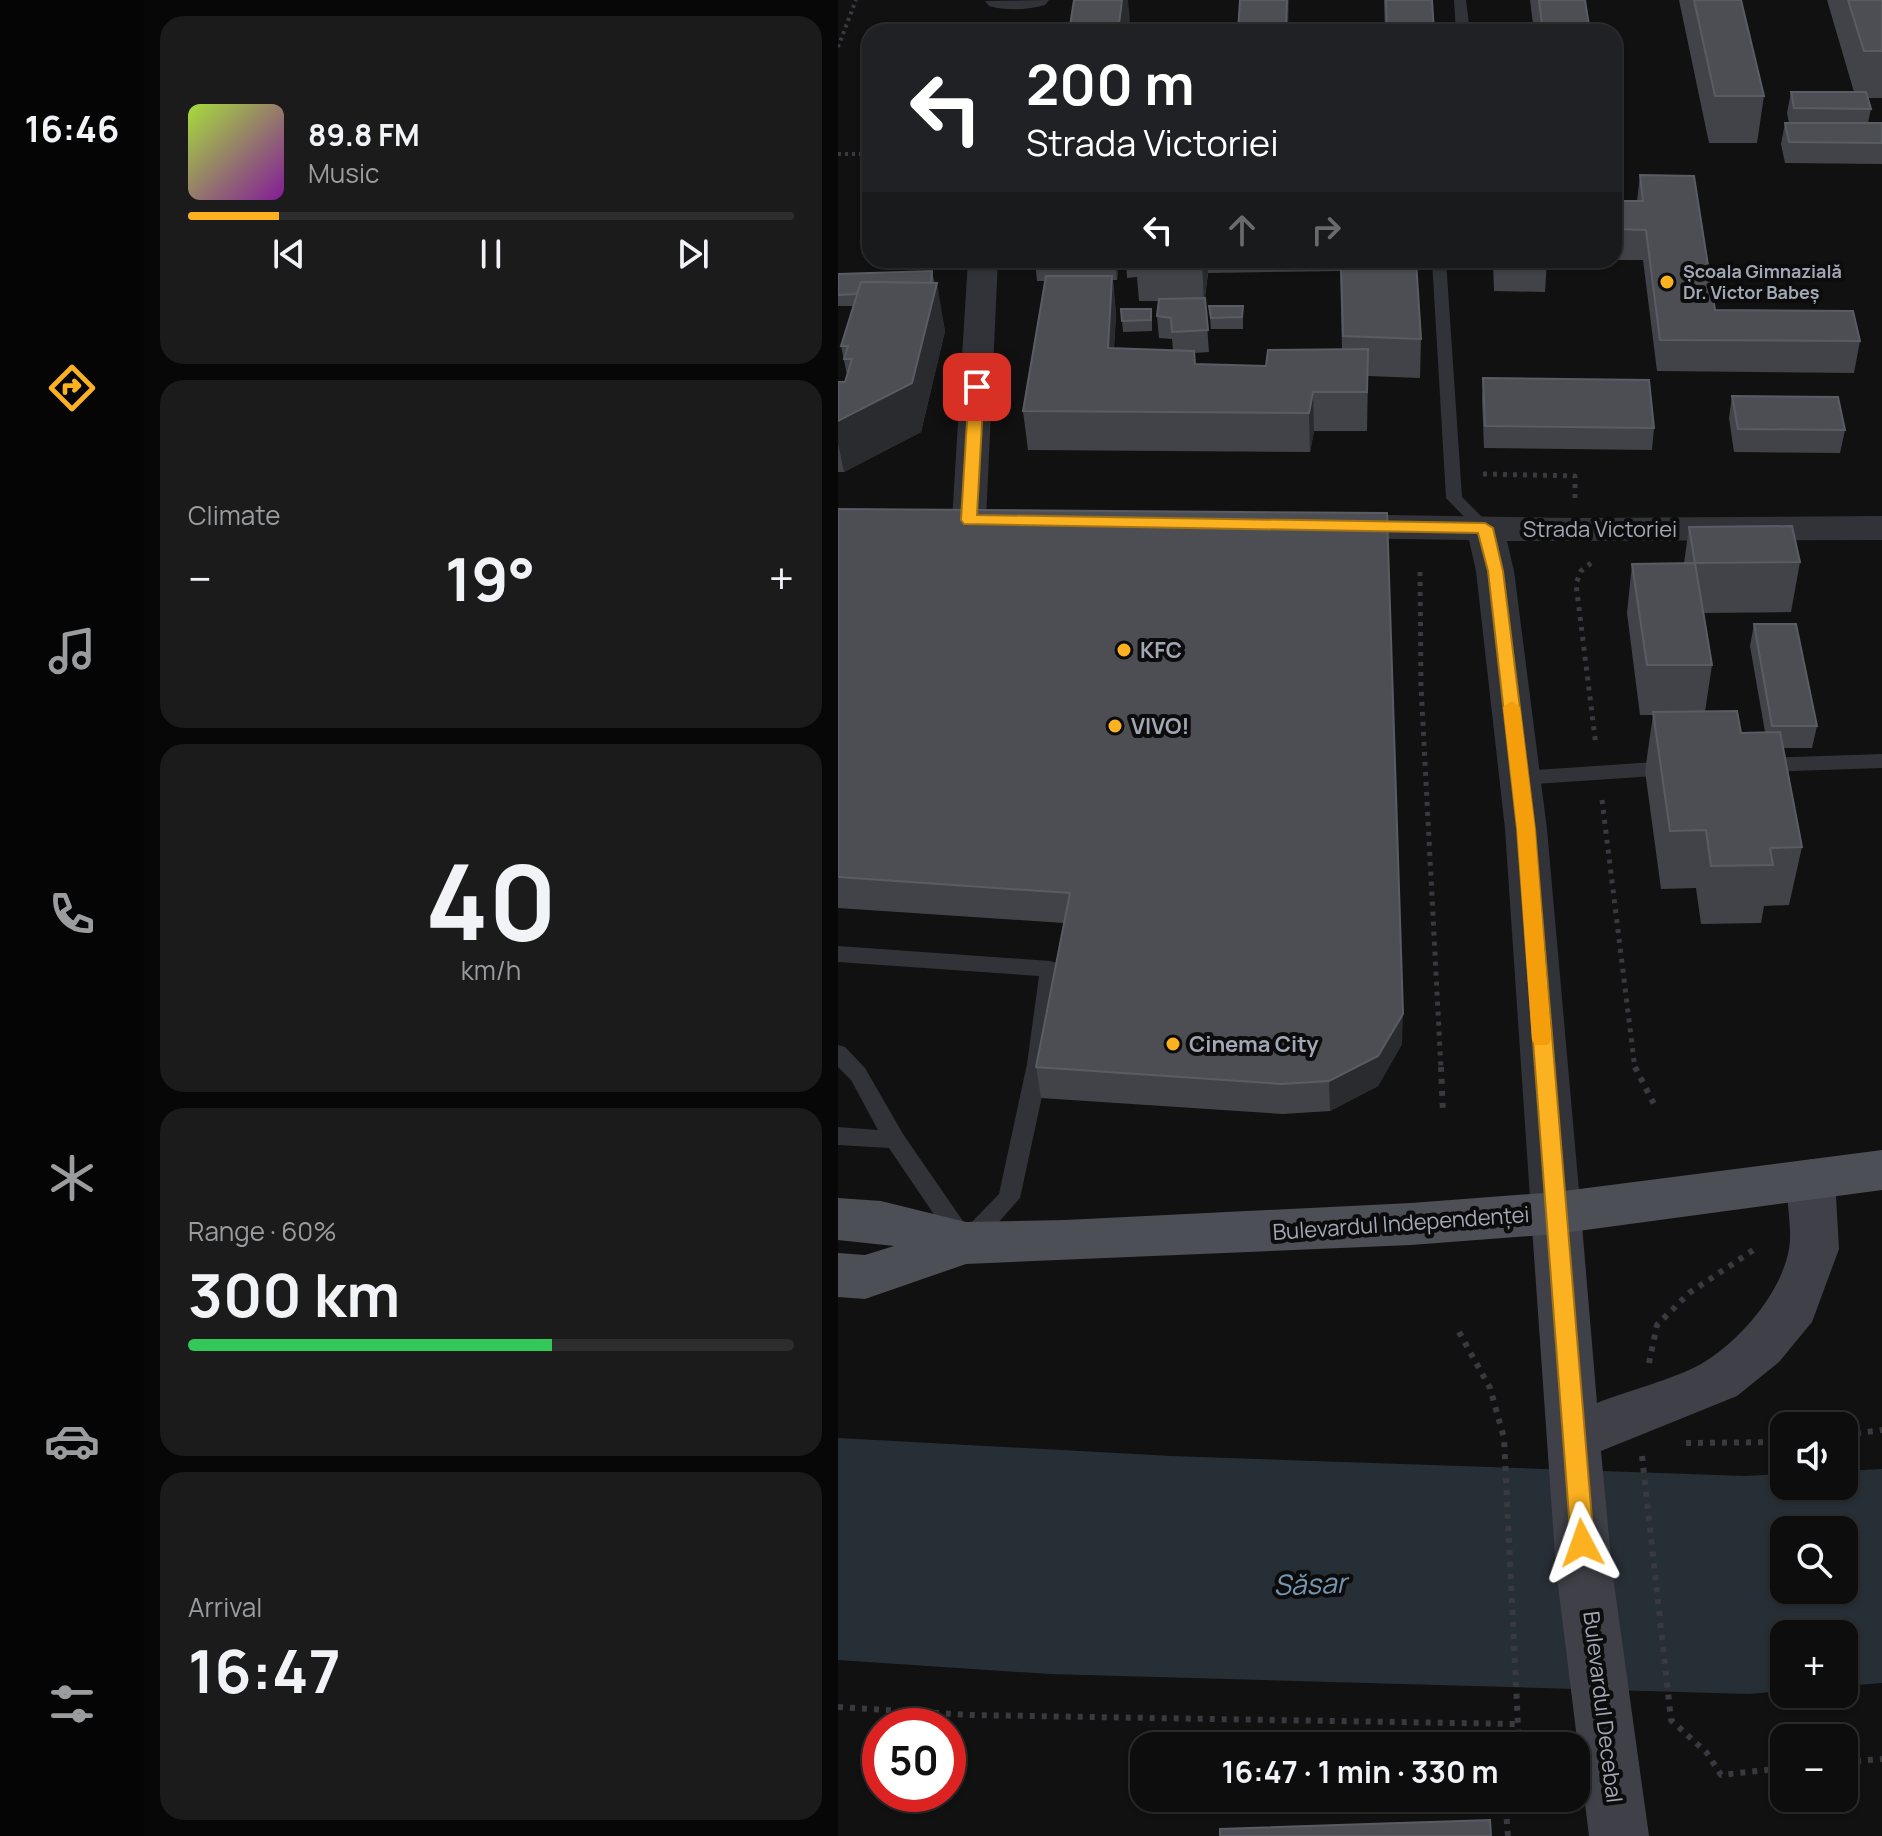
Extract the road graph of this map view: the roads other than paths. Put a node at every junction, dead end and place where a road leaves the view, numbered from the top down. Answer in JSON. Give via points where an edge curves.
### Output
{"nodes":[{"id":1,"x":1036,"y":0,"type":"edge"},
{"id":2,"x":1460,"y":0,"type":"edge"},
{"id":3,"x":997,"y":7,"type":"edge"},
{"id":4,"x":1462,"y":24,"type":"edge"},
{"id":5,"x":983,"y":268,"type":"edge"},
{"id":6,"x":1440,"y":268,"type":"edge"},
{"id":7,"x":970,"y":520,"type":"edge"},
{"id":8,"x":1296,"y":525,"type":"edge"},
{"id":9,"x":1485,"y":528,"type":"junction"},
{"id":10,"x":1882,"y":528,"type":"edge"},
{"id":11,"x":1882,"y":761,"type":"edge"},
{"id":12,"x":1740,"y":766,"type":"edge"},
{"id":13,"x":1693,"y":767,"type":"edge"},
{"id":14,"x":1520,"y":778,"type":"junction"},
{"id":15,"x":838,"y":954,"type":"edge"},
{"id":16,"x":838,"y":1053,"type":"edge"},
{"id":17,"x":838,"y":1136,"type":"edge"},
{"id":18,"x":895,"y":1140,"type":"junction"},
{"id":19,"x":1882,"y":1170,"type":"edge"},
{"id":20,"x":1811,"y":1179,"type":"junction"},
{"id":21,"x":1556,"y":1213,"type":"junction"},
{"id":22,"x":838,"y":1219,"type":"edge"},
{"id":23,"x":966,"y":1243,"type":"junction"},
{"id":24,"x":838,"y":1275,"type":"edge"},
{"id":25,"x":1574,"y":1438,"type":"junction"},
{"id":26,"x":1619,"y":1836,"type":"edge"}],
"edges":[{"from":1,"to":3,"type":"street"},
{"from":2,"to":4,"type":"lane"},
{"from":5,"to":7,"type":"street"},
{"from":6,"to":9,"type":"lane","via":[[1454,498]]},
{"from":8,"to":9,"type":"street","name":"Strada Victoriei"},
{"from":9,"to":10,"type":"street","name":"Strada Victoriei"},
{"from":9,"to":14,"type":"street","name":"Bulevardul Decebal"},
{"from":11,"to":12,"type":"lane"},
{"from":13,"to":14,"type":"lane"},
{"from":14,"to":21,"type":"street","name":"Bulevardul Decebal"},
{"from":15,"to":23,"type":"lane","via":[[1050,969],[1038,1064],[1009,1198]]},
{"from":16,"to":18,"type":"lane","via":[[858,1074]]},
{"from":17,"to":18,"type":"lane"},
{"from":18,"to":23,"type":"lane"},
{"from":19,"to":20,"type":"main road","name":"Bulevardul Independenței"},
{"from":20,"to":21,"type":"main road","name":"Bulevardul Independenței"},
{"from":20,"to":25,"type":"main road","via":[[1814,1249],[1794,1306],[1761,1346],[1719,1380],[1641,1426]]},
{"from":21,"to":23,"type":"main road","name":"Bulevardul Independenței","via":[[1281,1231]]},
{"from":21,"to":25,"type":"main road","name":"Bulevardul Decebal"},
{"from":22,"to":23,"type":"main road","name":"Bulevardul Independenței","via":[[881,1222]]},
{"from":23,"to":24,"type":"main road","name":"Bulevardul Independenței","via":[[865,1277]]},
{"from":25,"to":26,"type":"main road","name":"Bulevardul Decebal","via":[[1584,1569]]}]}
